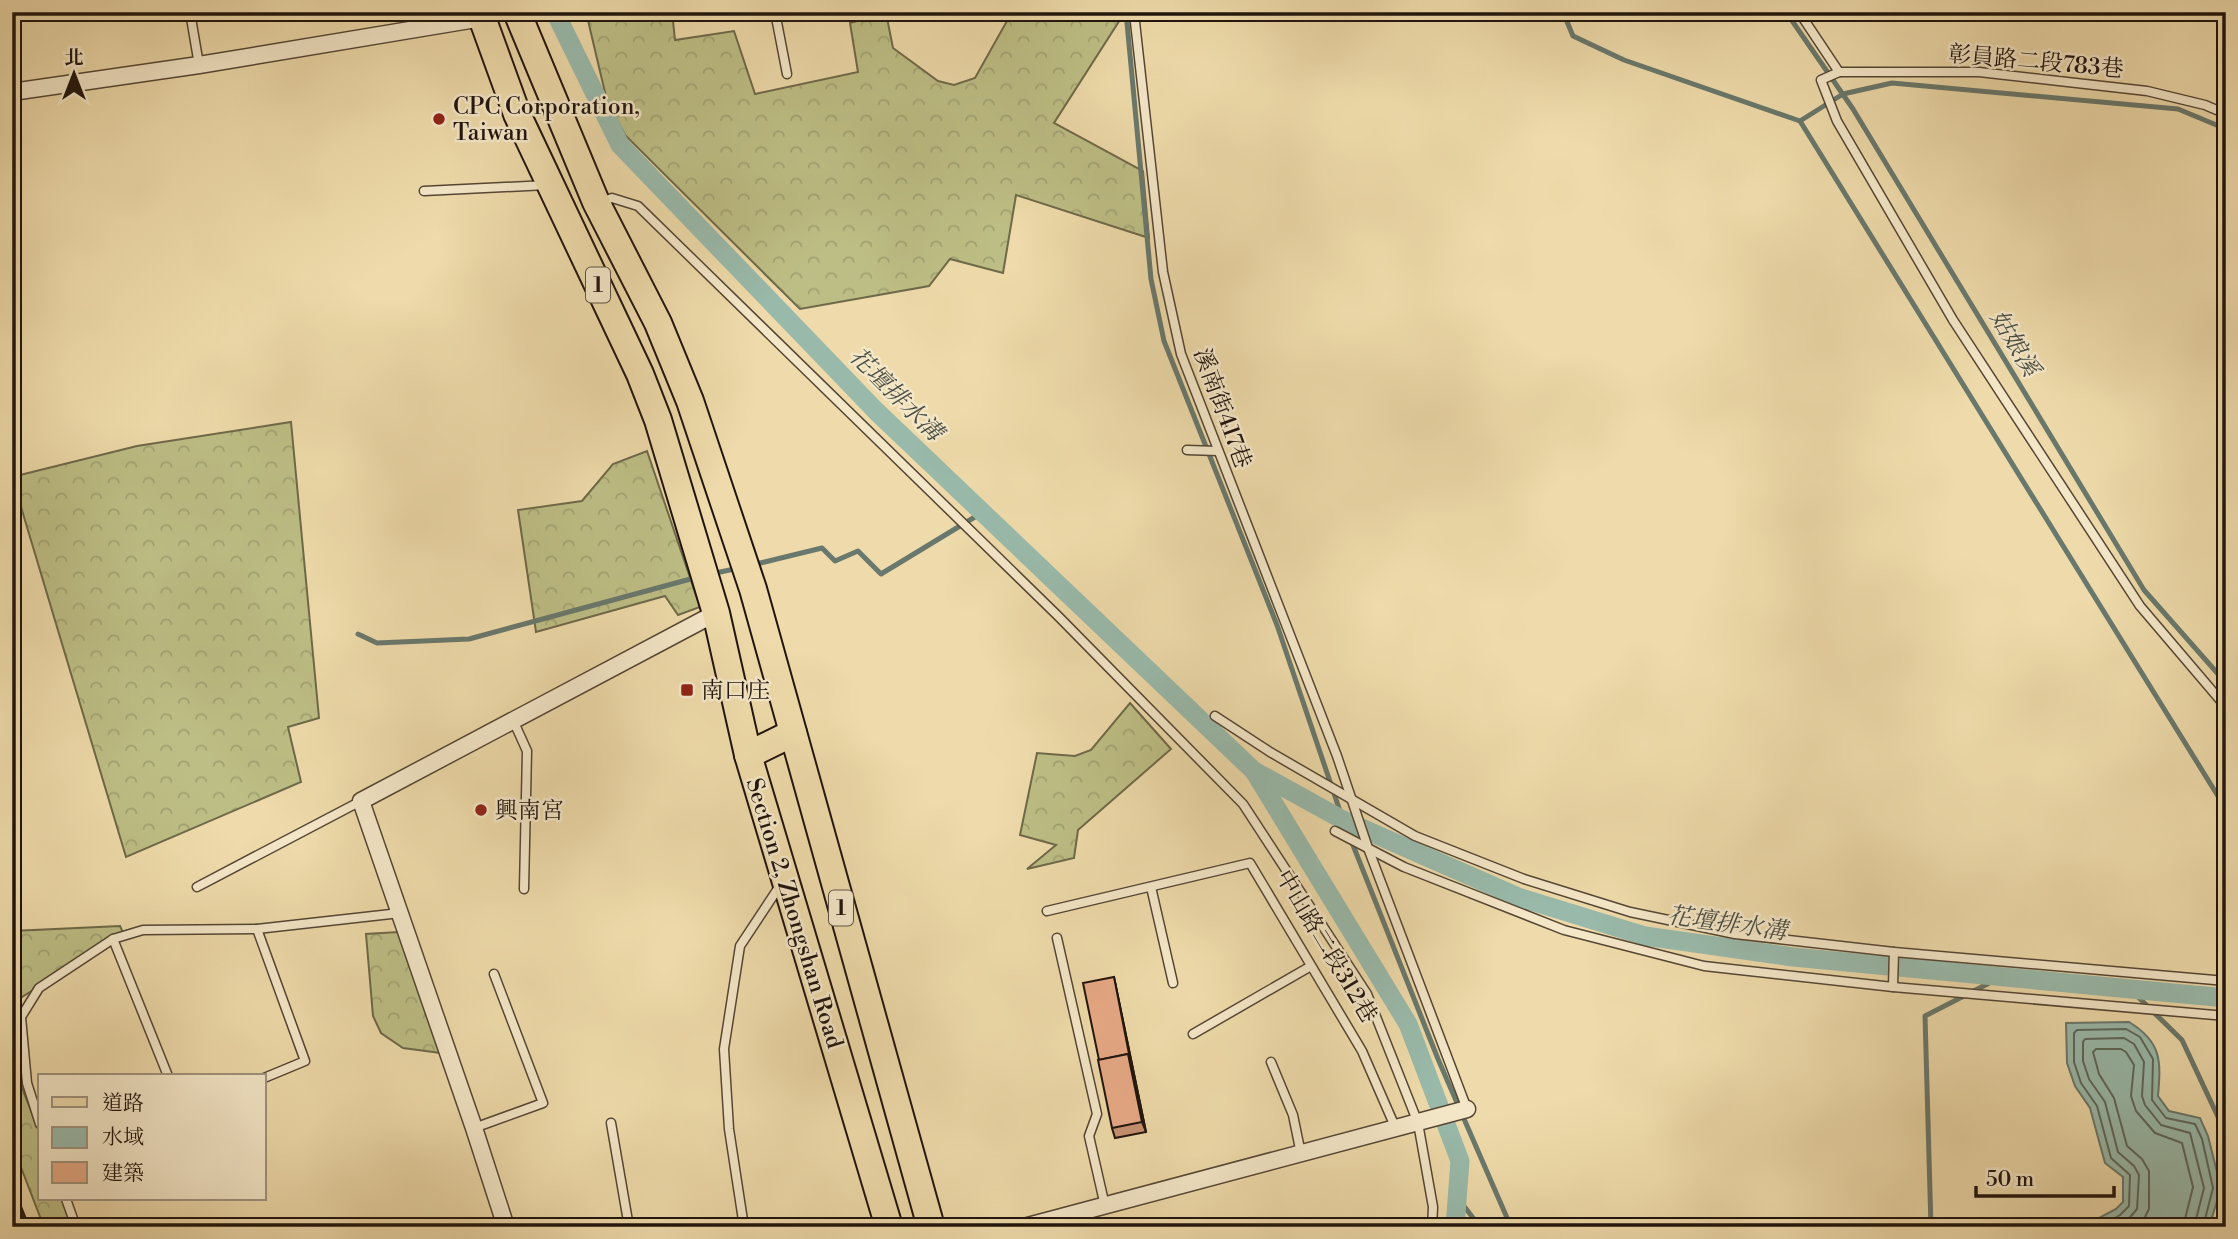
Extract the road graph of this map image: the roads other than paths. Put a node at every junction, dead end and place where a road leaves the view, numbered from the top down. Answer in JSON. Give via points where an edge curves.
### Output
{"nodes":[{"id":1,"x":190,"y":12,"type":"edge"},
{"id":2,"x":517,"y":12,"type":"edge"},
{"id":3,"x":775,"y":12,"type":"edge"},
{"id":4,"x":1139,"y":12,"type":"edge"},
{"id":5,"x":1799,"y":12,"type":"edge"},
{"id":6,"x":481,"y":15,"type":"edge"},
{"id":7,"x":199,"y":65,"type":"junction"},
{"id":8,"x":1839,"y":72,"type":"junction"},
{"id":9,"x":787,"y":74,"type":"dead end"},
{"id":10,"x":12,"y":92,"type":"edge"},
{"id":11,"x":2226,"y":114,"type":"edge"},
{"id":12,"x":551,"y":185,"type":"junction"},
{"id":13,"x":424,"y":191,"type":"dead end"},
{"id":14,"x":596,"y":202,"type":"junction"},
{"id":15,"x":1187,"y":450,"type":"dead end"},
{"id":16,"x":1218,"y":451,"type":"junction"},
{"id":17,"x":713,"y":605,"type":"junction"},
{"id":18,"x":2226,"y":707,"type":"edge"},
{"id":19,"x":1215,"y":716,"type":"dead end"},
{"id":20,"x":513,"y":719,"type":"junction"},
{"id":21,"x":793,"y":733,"type":"junction"},
{"id":22,"x":748,"y":755,"type":"junction"},
{"id":23,"x":1351,"y":800,"type":"junction"},
{"id":24,"x":361,"y":801,"type":"junction"},
{"id":25,"x":1335,"y":831,"type":"dead end"},
{"id":26,"x":1368,"y":848,"type":"junction"},
{"id":27,"x":784,"y":878,"type":"junction"},
{"id":28,"x":197,"y":887,"type":"dead end"},
{"id":29,"x":1151,"y":887,"type":"junction"},
{"id":30,"x":524,"y":889,"type":"dead end"},
{"id":31,"x":1048,"y":911,"type":"dead end"},
{"id":32,"x":400,"y":914,"type":"junction"},
{"id":33,"x":257,"y":929,"type":"junction"},
{"id":34,"x":1057,"y":938,"type":"dead end"},
{"id":35,"x":113,"y":939,"type":"junction"},
{"id":36,"x":1894,"y":952,"type":"junction"},
{"id":37,"x":1311,"y":966,"type":"junction"},
{"id":38,"x":494,"y":974,"type":"dead end"},
{"id":39,"x":2226,"y":981,"type":"edge"},
{"id":40,"x":1173,"y":983,"type":"dead end"},
{"id":41,"x":1893,"y":988,"type":"junction"},
{"id":42,"x":2226,"y":1016,"type":"edge"},
{"id":43,"x":1193,"y":1034,"type":"dead end"},
{"id":44,"x":1271,"y":1062,"type":"dead end"},
{"id":45,"x":167,"y":1074,"type":"edge"},
{"id":46,"x":266,"y":1077,"type":"edge"},
{"id":47,"x":1467,"y":1109,"type":"joint"},
{"id":48,"x":38,"y":1118,"type":"edge"},
{"id":49,"x":611,"y":1123,"type":"dead end"},
{"id":50,"x":1418,"y":1123,"type":"junction"},
{"id":51,"x":474,"y":1128,"type":"junction"},
{"id":52,"x":1396,"y":1129,"type":"junction"},
{"id":53,"x":1301,"y":1154,"type":"junction"},
{"id":54,"x":66,"y":1200,"type":"edge"},
{"id":55,"x":1105,"y":1206,"type":"junction"},
{"id":56,"x":76,"y":1227,"type":"edge"},
{"id":57,"x":506,"y":1227,"type":"edge"},
{"id":58,"x":629,"y":1227,"type":"edge"},
{"id":59,"x":744,"y":1227,"type":"edge"},
{"id":60,"x":889,"y":1227,"type":"edge"},
{"id":61,"x":931,"y":1227,"type":"edge"},
{"id":62,"x":1024,"y":1227,"type":"edge"},
{"id":63,"x":1432,"y":1227,"type":"edge"}],
"edges":[{"from":1,"to":7,"type":"lane"},
{"from":2,"to":14,"type":"main road","number":"1"},
{"from":3,"to":9,"type":"lane"},
{"from":4,"to":16,"type":"lane","name":"溪南街417巷","via":[[1135,22],[1163,272],[1181,354]]},
{"from":5,"to":8,"type":"lane"},
{"from":6,"to":7,"type":"street"},
{"from":6,"to":12,"type":"main road","number":"1","via":[[517,114]]},
{"from":7,"to":10,"type":"street"},
{"from":8,"to":11,"type":"lane","name":"彰員路二段783巷","via":[[1979,72],[2147,91]]},
{"from":8,"to":18,"type":"lane","via":[[1821,80],[1837,121],[1953,320],[2140,606]]},
{"from":12,"to":13,"type":"lane"},
{"from":12,"to":17,"type":"main road","number":"1","via":[[658,420]]},
{"from":14,"to":21,"type":"main road","name":"Section 2, Zhongshan Road","number":"1","via":[[658,323],[690,401],[753,589]]},
{"from":14,"to":50,"type":"lane","via":[[612,198],[638,206],[1058,616],[1242,804],[1367,994]]},
{"from":15,"to":16,"type":"lane"},
{"from":16,"to":23,"type":"lane","name":"溪南街417巷"},
{"from":17,"to":20,"type":"street"},
{"from":17,"to":22,"type":"main road","name":"Section 2, Zhongshan Road","number":"1"},
{"from":19,"to":23,"type":"lane"},
{"from":20,"to":24,"type":"street"},
{"from":20,"to":30,"type":"lane","via":[[527,751]]},
{"from":21,"to":22,"type":"main road"},
{"from":21,"to":61,"type":"main road","name":"Section 2, Zhongshan Road","number":"1"},
{"from":22,"to":27,"type":"main road","name":"Section 2, Zhongshan Road","number":"1"},
{"from":23,"to":26,"type":"lane","name":"溪南街417巷"},
{"from":23,"to":36,"type":"lane","via":[[1427,841],[1524,879],[1630,912],[1735,934]]},
{"from":24,"to":28,"type":"lane"},
{"from":24,"to":32,"type":"street"},
{"from":25,"to":26,"type":"lane"},
{"from":26,"to":41,"type":"lane","via":[[1404,867],[1602,940],[1704,966]]},
{"from":26,"to":47,"type":"lane","name":"溪南街417巷"},
{"from":27,"to":59,"type":"lane","via":[[740,946],[724,1049],[729,1129]]},
{"from":27,"to":60,"type":"main road","name":"Section 2, Zhongshan Road","number":"1"},
{"from":29,"to":31,"type":"lane","name":"中山路二段312巷"},
{"from":29,"to":37,"type":"lane","name":"中山路二段312巷","via":[[1250,863]]},
{"from":29,"to":40,"type":"lane"},
{"from":32,"to":33,"type":"lane"},
{"from":32,"to":51,"type":"street"},
{"from":33,"to":35,"type":"lane","via":[[143,930]]},
{"from":33,"to":46,"type":"lane","via":[[304,1061]]},
{"from":34,"to":55,"type":"lane","via":[[1097,1114],[1089,1136]]},
{"from":35,"to":45,"type":"lane"},
{"from":35,"to":48,"type":"lane","via":[[39,988],[21,1017],[27,1083]]},
{"from":36,"to":39,"type":"lane"},
{"from":36,"to":41,"type":"lane"},
{"from":37,"to":43,"type":"lane"},
{"from":37,"to":52,"type":"lane","name":"中山路二段312巷","via":[[1362,1051]]},
{"from":38,"to":51,"type":"lane","via":[[544,1103]]},
{"from":41,"to":42,"type":"lane"},
{"from":44,"to":53,"type":"lane","via":[[1293,1115]]},
{"from":47,"to":50,"type":"street"},
{"from":49,"to":58,"type":"lane"},
{"from":50,"to":52,"type":"street"},
{"from":50,"to":63,"type":"lane","via":[[1433,1207]]},
{"from":51,"to":57,"type":"street"},
{"from":52,"to":53,"type":"street"},
{"from":53,"to":55,"type":"street"},
{"from":54,"to":56,"type":"lane"},
{"from":55,"to":62,"type":"street"}]}
